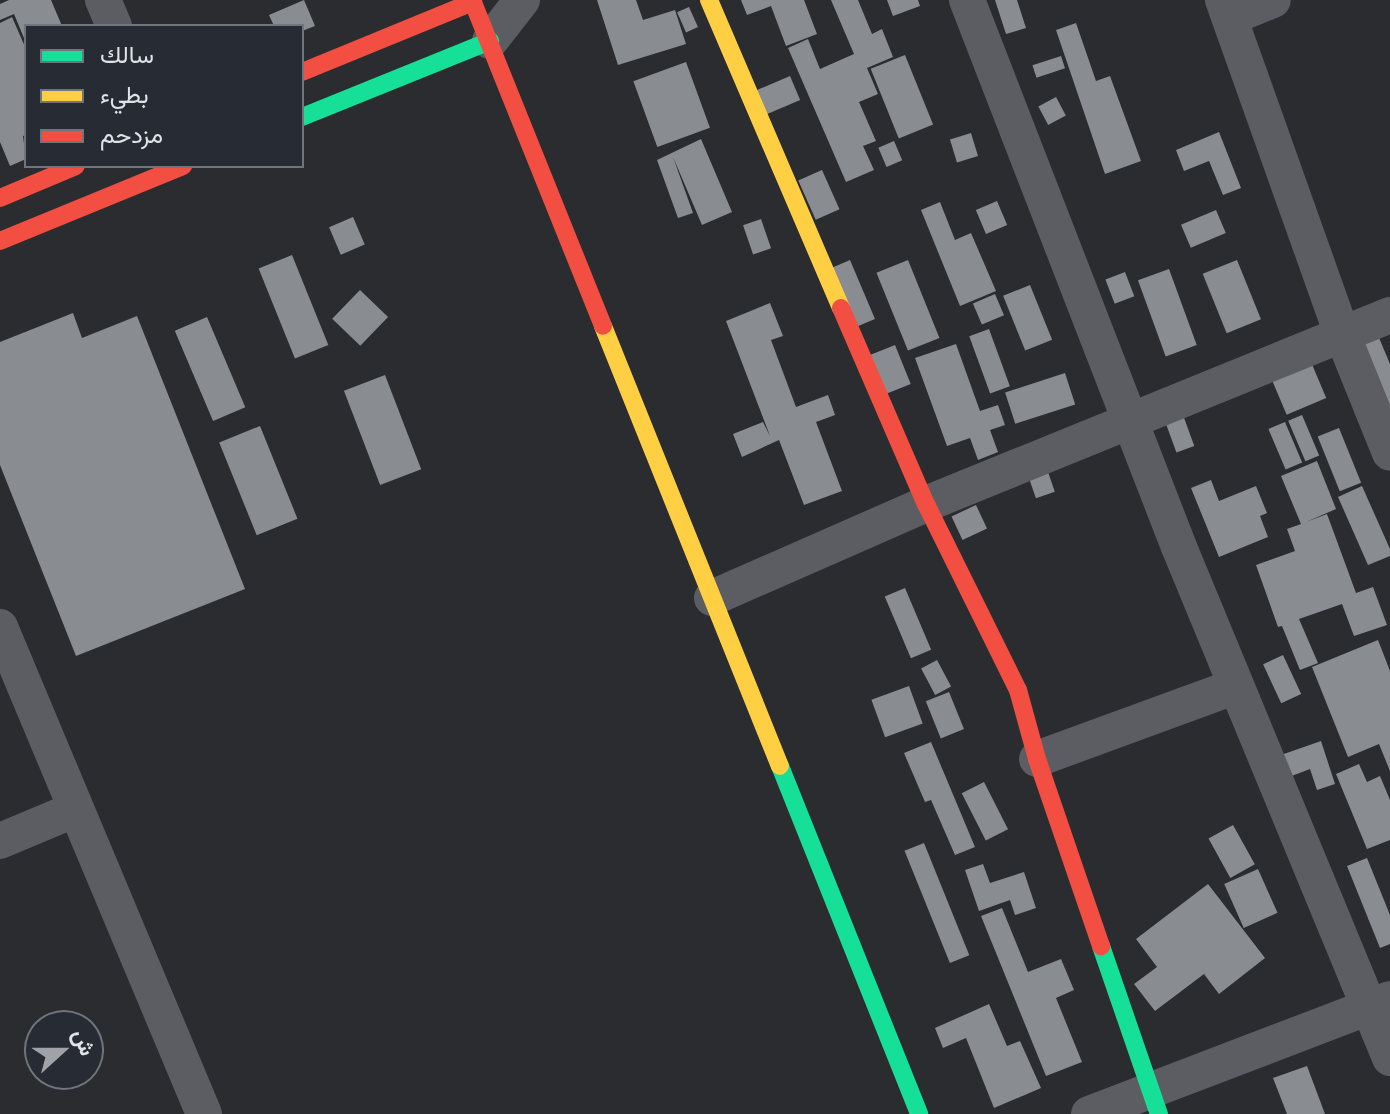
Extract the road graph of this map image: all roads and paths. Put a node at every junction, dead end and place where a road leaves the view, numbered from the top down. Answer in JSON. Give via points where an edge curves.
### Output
{"nodes":[{"id":1,"x":103,"y":0,"type":"edge"},
{"id":2,"x":522,"y":0,"type":"edge"},
{"id":3,"x":709,"y":0,"type":"edge"},
{"id":4,"x":967,"y":0,"type":"edge"},
{"id":5,"x":1273,"y":0,"type":"edge"},
{"id":6,"x":474,"y":1,"type":"edge"},
{"id":7,"x":1227,"y":9,"type":"edge"},
{"id":8,"x":113,"y":24,"type":"edge"},
{"id":9,"x":490,"y":41,"type":"junction"},
{"id":10,"x":304,"y":71,"type":"edge"},
{"id":11,"x":304,"y":116,"type":"edge"},
{"id":12,"x":71,"y":168,"type":"edge"},
{"id":13,"x":178,"y":168,"type":"edge"},
{"id":14,"x":0,"y":198,"type":"edge"},
{"id":15,"x":0,"y":241,"type":"edge"},
{"id":16,"x":1390,"y":315,"type":"edge"},
{"id":17,"x":1342,"y":334,"type":"junction"},
{"id":18,"x":1131,"y":421,"type":"junction"},
{"id":19,"x":1390,"y":453,"type":"edge"},
{"id":20,"x":926,"y":504,"type":"junction"},
{"id":21,"x":712,"y":598,"type":"junction"},
{"id":22,"x":0,"y":627,"type":"edge"},
{"id":23,"x":1236,"y":686,"type":"junction"},
{"id":24,"x":1037,"y":759,"type":"junction"},
{"id":25,"x":76,"y":809,"type":"junction"},
{"id":26,"x":0,"y":841,"type":"edge"},
{"id":27,"x":1380,"y":1003,"type":"edge"},
{"id":28,"x":1390,"y":1058,"type":"edge"},
{"id":29,"x":1154,"y":1102,"type":"edge"},
{"id":30,"x":204,"y":1114,"type":"edge"},
{"id":31,"x":919,"y":1114,"type":"edge"},
{"id":32,"x":1089,"y":1114,"type":"edge"}],
"edges":[{"from":1,"to":8,"type":"street"},
{"from":2,"to":9,"type":"street"},
{"from":3,"to":20,"type":"street"},
{"from":4,"to":18,"type":"street"},
{"from":5,"to":7,"type":"street"},
{"from":6,"to":9,"type":"street"},
{"from":6,"to":10,"type":"street"},
{"from":7,"to":17,"type":"street"},
{"from":9,"to":11,"type":"street"},
{"from":9,"to":21,"type":"street"},
{"from":12,"to":14,"type":"street"},
{"from":13,"to":15,"type":"street"},
{"from":16,"to":17,"type":"street"},
{"from":17,"to":18,"type":"street"},
{"from":17,"to":19,"type":"street"},
{"from":18,"to":20,"type":"street"},
{"from":18,"to":23,"type":"street"},
{"from":20,"to":21,"type":"street"},
{"from":20,"to":24,"type":"street","via":[[1018,690]]},
{"from":21,"to":31,"type":"street"},
{"from":22,"to":25,"type":"street"},
{"from":23,"to":24,"type":"street"},
{"from":23,"to":27,"type":"street"},
{"from":24,"to":29,"type":"street"},
{"from":25,"to":26,"type":"street"},
{"from":25,"to":30,"type":"street"},
{"from":27,"to":28,"type":"street"},
{"from":27,"to":29,"type":"street"},
{"from":29,"to":32,"type":"street"}]}
